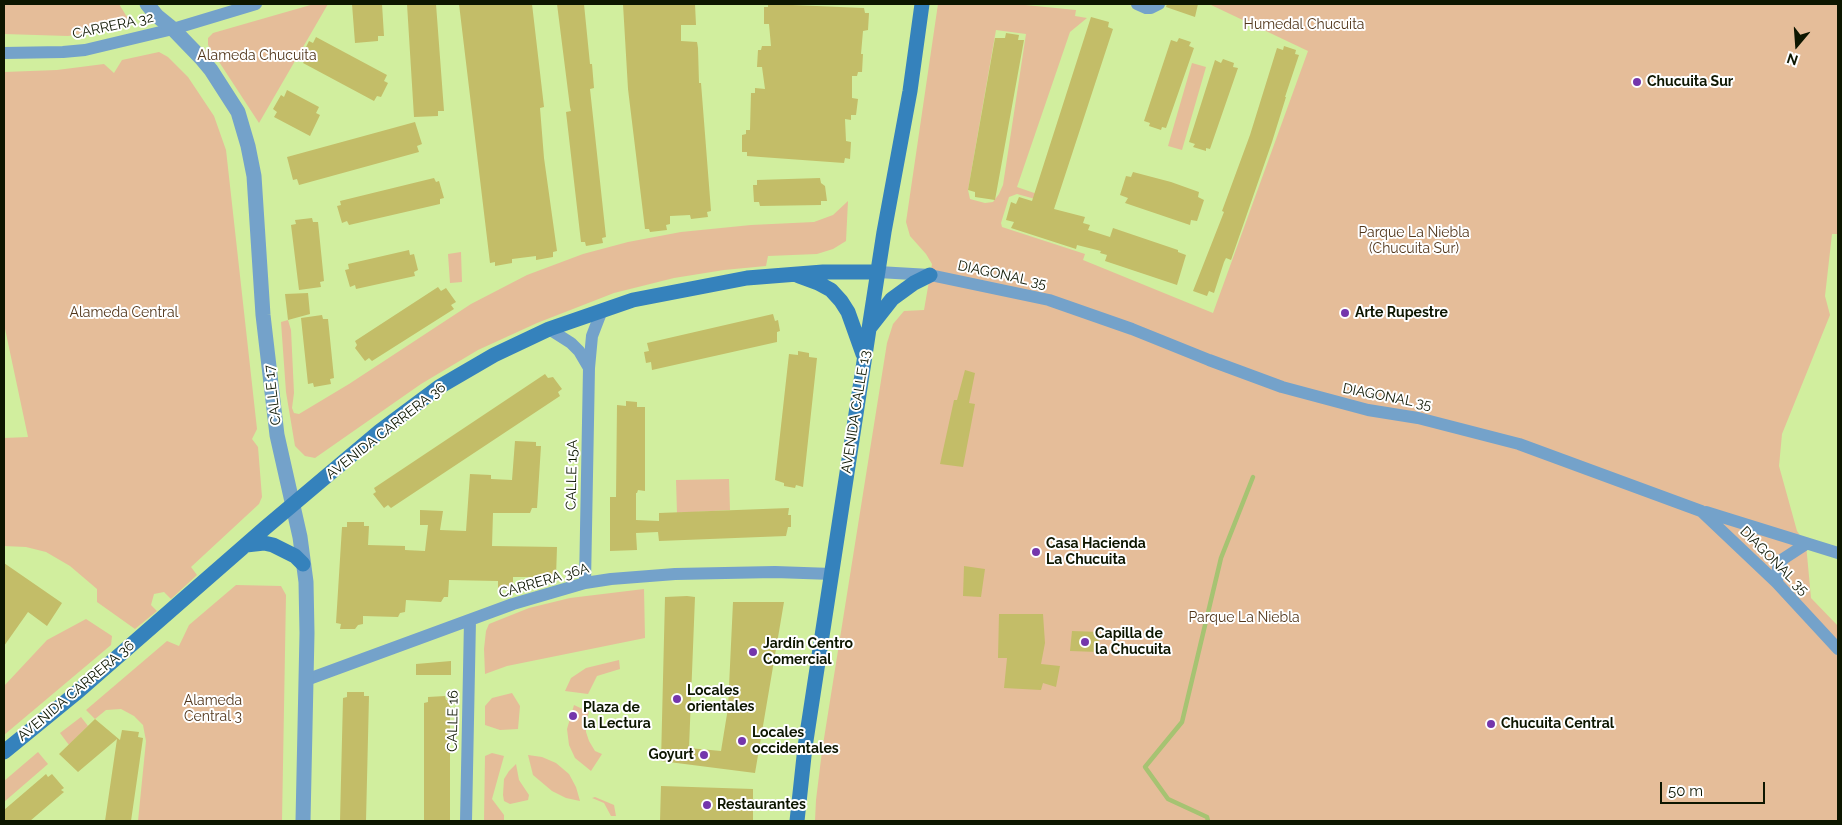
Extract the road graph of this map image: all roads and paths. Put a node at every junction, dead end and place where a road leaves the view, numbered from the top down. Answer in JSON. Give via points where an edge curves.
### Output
{"nodes":[{"id":1,"x":147,"y":4,"type":"edge"},
{"id":2,"x":256,"y":4,"type":"edge"},
{"id":3,"x":922,"y":4,"type":"edge"},
{"id":4,"x":1137,"y":4,"type":"edge"},
{"id":5,"x":1159,"y":4,"type":"edge"},
{"id":6,"x":173,"y":29,"type":"junction"},
{"id":7,"x":4,"y":53,"type":"edge"},
{"id":8,"x":878,"y":272,"type":"junction"},
{"id":9,"x":793,"y":274,"type":"junction"},
{"id":10,"x":930,"y":275,"type":"junction"},
{"id":11,"x":602,"y":310,"type":"junction"},
{"id":12,"x":549,"y":329,"type":"junction"},
{"id":13,"x":869,"y":329,"type":"junction"},
{"id":14,"x":864,"y":360,"type":"junction"},
{"id":15,"x":589,"y":368,"type":"junction"},
{"id":16,"x":292,"y":506,"type":"junction"},
{"id":17,"x":1701,"y":510,"type":"junction"},
{"id":18,"x":1806,"y":544,"type":"junction"},
{"id":19,"x":246,"y":545,"type":"junction"},
{"id":20,"x":1838,"y":553,"type":"edge"},
{"id":21,"x":303,"y":564,"type":"junction"},
{"id":22,"x":832,"y":574,"type":"junction"},
{"id":23,"x":585,"y":583,"type":"junction"},
{"id":24,"x":1777,"y":583,"type":"junction"},
{"id":25,"x":470,"y":620,"type":"junction"},
{"id":26,"x":1838,"y":649,"type":"edge"},
{"id":27,"x":306,"y":680,"type":"junction"},
{"id":28,"x":4,"y":752,"type":"edge"},
{"id":29,"x":302,"y":821,"type":"edge"},
{"id":30,"x":466,"y":821,"type":"edge"},
{"id":31,"x":797,"y":821,"type":"edge"}],
"edges":[{"from":1,"to":6,"type":"street","name":"CALLE 17"},
{"from":2,"to":6,"type":"street","name":"CARRERA 32"},
{"from":3,"to":8,"type":"main road","name":"AVENIDA CALLE 13"},
{"from":4,"to":5,"type":"street","via":[[1146,8]]},
{"from":6,"to":7,"type":"street","name":"CARRERA 32","via":[[86,50]]},
{"from":6,"to":16,"type":"street","name":"CALLE 17","via":[[211,70],[238,112],[248,146],[254,176],[277,435]]},
{"from":8,"to":9,"type":"main road","name":"AVENIDA CARRERA 36"},
{"from":8,"to":10,"type":"street","name":"DIAGONAL 35"},
{"from":8,"to":13,"type":"main road","name":"AVENIDA CALLE 13"},
{"from":9,"to":11,"type":"main road","name":"AVENIDA CARRERA 36","via":[[747,278],[676,291]]},
{"from":9,"to":14,"type":"main road","via":[[831,290],[841,301],[851,318]]},
{"from":10,"to":13,"type":"main road","via":[[892,299]]},
{"from":10,"to":17,"type":"street","name":"DIAGONAL 35","via":[[1049,300],[1282,387],[1519,444]]},
{"from":11,"to":12,"type":"main road","name":"AVENIDA CARRERA 36"},
{"from":11,"to":15,"type":"street","name":"CALLE 15A","via":[[592,336]]},
{"from":12,"to":15,"type":"street","via":[[571,343]]},
{"from":12,"to":16,"type":"main road","name":"AVENIDA CARRERA 36","via":[[494,355],[439,387],[380,431]]},
{"from":13,"to":14,"type":"main road","name":"AVENIDA CALLE 13"},
{"from":14,"to":22,"type":"main road","name":"AVENIDA CALLE 13"},
{"from":15,"to":23,"type":"street","name":"CALLE 15A"},
{"from":16,"to":19,"type":"main road","name":"AVENIDA CARRERA 36"},
{"from":16,"to":21,"type":"street","name":"CALLE 17"},
{"from":17,"to":18,"type":"street"},
{"from":17,"to":24,"type":"street","name":"DIAGONAL 35"},
{"from":18,"to":20,"type":"street"},
{"from":18,"to":24,"type":"street","via":[[1783,559],[1778,568]]},
{"from":19,"to":21,"type":"main road","via":[[273,545]]},
{"from":19,"to":28,"type":"main road","name":"AVENIDA CARRERA 36"},
{"from":21,"to":27,"type":"street","name":"CALLE 17","via":[[307,616]]},
{"from":22,"to":23,"type":"street","name":"CARRERA 36A","via":[[675,574]]},
{"from":22,"to":31,"type":"main road","name":"AVENIDA CALLE 13"},
{"from":23,"to":25,"type":"street","name":"CARRERA 36A"},
{"from":24,"to":26,"type":"street","name":"DIAGONAL 35"},
{"from":25,"to":27,"type":"street","name":"CARRERA 36A"},
{"from":25,"to":30,"type":"street","name":"CALLE 16"},
{"from":27,"to":29,"type":"street","name":"CALLE 17"}]}
